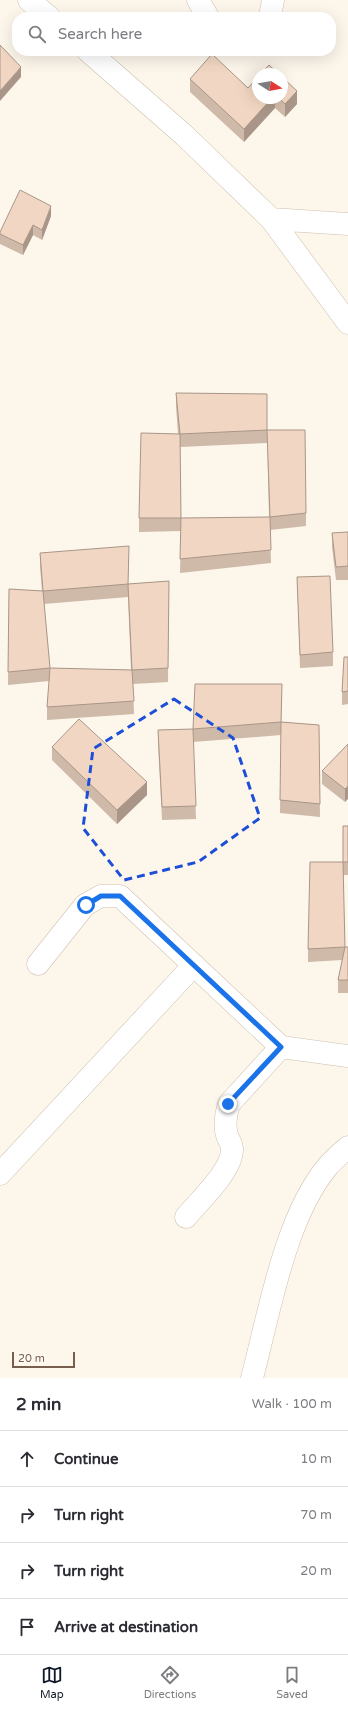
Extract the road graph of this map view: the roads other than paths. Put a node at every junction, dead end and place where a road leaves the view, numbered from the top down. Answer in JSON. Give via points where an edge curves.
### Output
{"nodes":[{"id":1,"x":29,"y":0,"type":"edge"},
{"id":2,"x":198,"y":0,"type":"edge"},
{"id":3,"x":273,"y":0,"type":"edge"},
{"id":4,"x":43,"y":12,"type":"edge"},
{"id":5,"x":205,"y":12,"type":"edge"},
{"id":6,"x":271,"y":12,"type":"edge"},
{"id":7,"x":94,"y":56,"type":"edge"},
{"id":8,"x":271,"y":219,"type":"junction"},
{"id":9,"x":348,"y":224,"type":"edge"},
{"id":10,"x":348,"y":323,"type":"edge"},
{"id":11,"x":38,"y":964,"type":"dead end"},
{"id":12,"x":194,"y":965,"type":"junction"},
{"id":13,"x":281,"y":1047,"type":"junction"},
{"id":14,"x":348,"y":1056,"type":"edge"},
{"id":15,"x":348,"y":1147,"type":"edge"},
{"id":16,"x":0,"y":1174,"type":"edge"},
{"id":17,"x":186,"y":1217,"type":"dead end"},
{"id":18,"x":252,"y":1378,"type":"edge"}],
"edges":[{"from":1,"to":4,"type":"street"},
{"from":2,"to":5,"type":"street"},
{"from":3,"to":6,"type":"street"},
{"from":7,"to":8,"type":"street","via":[[184,135]]},
{"from":8,"to":9,"type":"street"},
{"from":8,"to":10,"type":"street"},
{"from":11,"to":12,"type":"street","via":[[86,905],[101,896],[120,896]]},
{"from":12,"to":13,"type":"street"},
{"from":12,"to":16,"type":"street"},
{"from":13,"to":14,"type":"street"},
{"from":13,"to":17,"type":"street","via":[[228,1104],[226,1134],[232,1148],[231,1160],[222,1175]]},
{"from":15,"to":18,"type":"street","via":[[328,1166],[296,1222],[283,1258]]}]}
